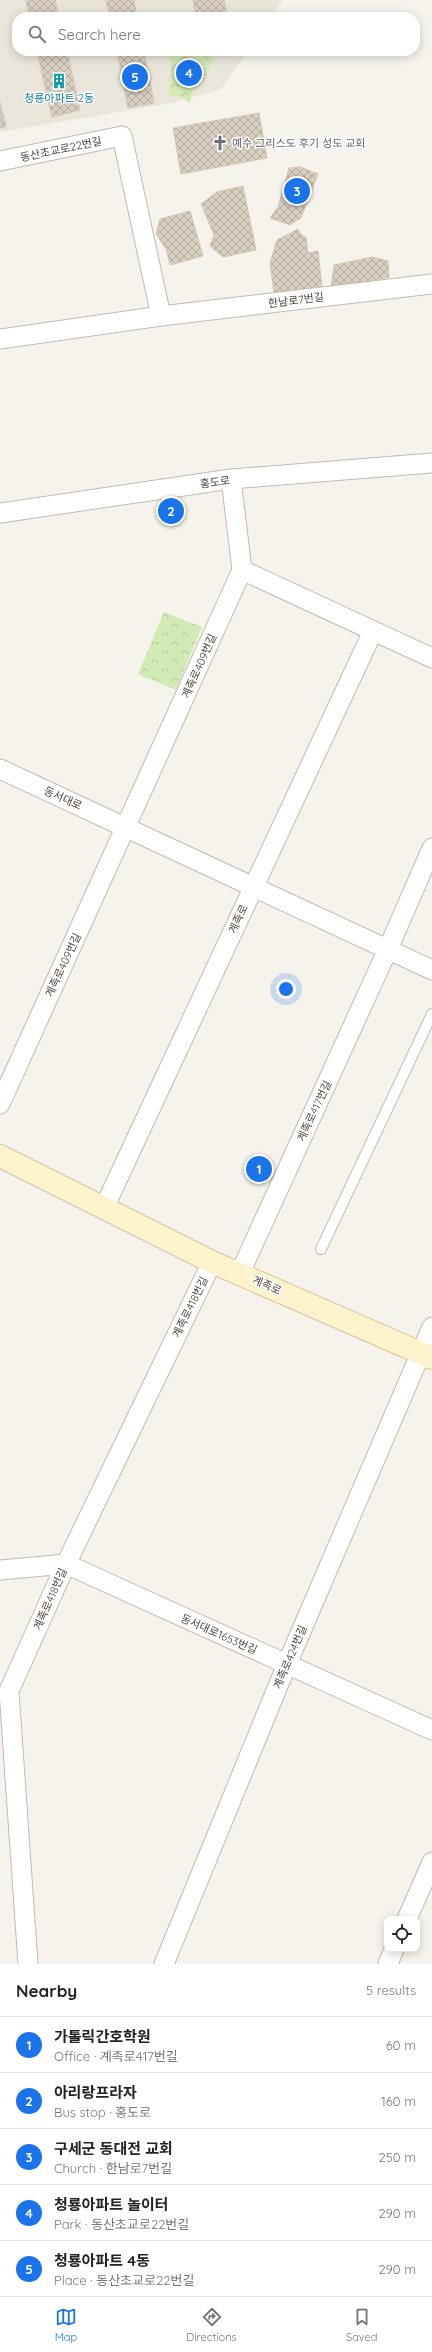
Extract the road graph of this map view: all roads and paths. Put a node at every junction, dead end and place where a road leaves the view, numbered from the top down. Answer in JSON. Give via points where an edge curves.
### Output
{"nodes":[{"id":1,"x":0,"y":161,"type":"edge"},
{"id":2,"x":432,"y":284,"type":"edge"},
{"id":3,"x":161,"y":316,"type":"junction"},
{"id":4,"x":0,"y":339,"type":"edge"},
{"id":5,"x":432,"y":463,"type":"edge"},
{"id":6,"x":231,"y":479,"type":"junction"},
{"id":7,"x":0,"y":513,"type":"edge"},
{"id":8,"x":242,"y":570,"type":"junction"},
{"id":9,"x":373,"y":631,"type":"junction"},
{"id":10,"x":432,"y":658,"type":"edge"},
{"id":11,"x":0,"y":769,"type":"edge"},
{"id":12,"x":127,"y":827,"type":"junction"},
{"id":13,"x":432,"y":848,"type":"edge"},
{"id":14,"x":254,"y":886,"type":"junction"},
{"id":15,"x":388,"y":949,"type":"junction"},
{"id":16,"x":432,"y":970,"type":"edge"},
{"id":17,"x":432,"y":1014,"type":"edge"},
{"id":18,"x":0,"y":1104,"type":"edge"},
{"id":19,"x":0,"y":1156,"type":"edge"},
{"id":20,"x":104,"y":1208,"type":"junction"},
{"id":21,"x":322,"y":1249,"type":"dead end"},
{"id":22,"x":212,"y":1262,"type":"junction"},
{"id":23,"x":240,"y":1273,"type":"junction"},
{"id":24,"x":432,"y":1327,"type":"edge"},
{"id":25,"x":426,"y":1355,"type":"edge"},
{"id":26,"x":66,"y":1564,"type":"junction"},
{"id":27,"x":0,"y":1570,"type":"edge"},
{"id":28,"x":287,"y":1664,"type":"junction"},
{"id":29,"x":432,"y":1730,"type":"edge"},
{"id":30,"x":432,"y":1862,"type":"edge"},
{"id":31,"x":408,"y":1916,"type":"edge"},
{"id":32,"x":393,"y":1952,"type":"edge"},
{"id":33,"x":28,"y":1964,"type":"edge"},
{"id":34,"x":164,"y":1964,"type":"edge"},
{"id":35,"x":388,"y":1964,"type":"edge"}],
"edges":[{"from":1,"to":3,"type":"street","name":"동산초교로22번길","via":[[122,136]]},
{"from":2,"to":3,"type":"street","name":"한남로7번길"},
{"from":3,"to":4,"type":"street","name":"한남로7번길"},
{"from":5,"to":6,"type":"street","name":"홍도로"},
{"from":6,"to":7,"type":"street","name":"홍도로"},
{"from":6,"to":8,"type":"street"},
{"from":8,"to":9,"type":"street"},
{"from":8,"to":12,"type":"street","name":"계족로409번길"},
{"from":9,"to":10,"type":"street"},
{"from":9,"to":14,"type":"street","name":"계족로"},
{"from":11,"to":12,"type":"street","name":"동서대로"},
{"from":12,"to":14,"type":"street"},
{"from":12,"to":18,"type":"street","name":"계족로409번길"},
{"from":13,"to":15,"type":"street","name":"계족로417번길"},
{"from":14,"to":15,"type":"street"},
{"from":14,"to":20,"type":"street","name":"계족로"},
{"from":15,"to":16,"type":"street"},
{"from":15,"to":23,"type":"street","name":"계족로417번길"},
{"from":17,"to":21,"type":"lane"},
{"from":19,"to":20,"type":"main road","name":"계족로"},
{"from":20,"to":22,"type":"main road","name":"계족로"},
{"from":22,"to":23,"type":"main road","name":"계족로"},
{"from":22,"to":26,"type":"street","name":"계족로418번길"},
{"from":23,"to":25,"type":"main road","name":"계족로"},
{"from":24,"to":25,"type":"street","name":"계족로424번길"},
{"from":25,"to":28,"type":"street","name":"계족로424번길"},
{"from":26,"to":27,"type":"street","name":"동서대로1653번길"},
{"from":26,"to":28,"type":"street","name":"동서대로1653번길"},
{"from":26,"to":33,"type":"street","name":"계족로418번길","via":[[8,1691]]},
{"from":28,"to":29,"type":"street","name":"동서대로1653번길"},
{"from":28,"to":34,"type":"street","name":"계족로424번길"},
{"from":30,"to":31,"type":"street"},
{"from":32,"to":35,"type":"street"}]}
